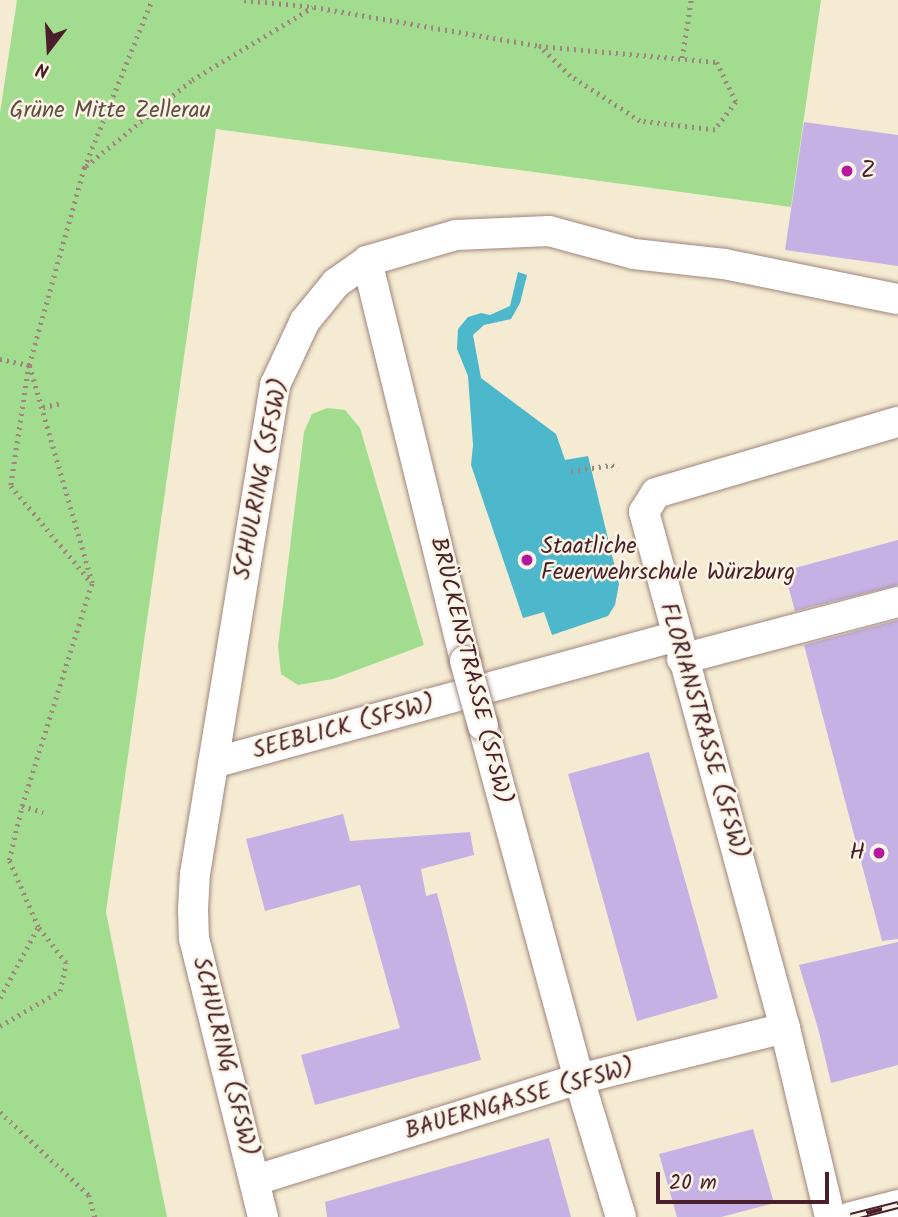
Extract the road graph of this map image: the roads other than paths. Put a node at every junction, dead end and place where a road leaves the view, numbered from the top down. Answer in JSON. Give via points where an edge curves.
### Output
{"nodes":[{"id":1,"x":367,"y":261,"type":"junction"},
{"id":2,"x":898,"y":299,"type":"edge"},
{"id":3,"x":898,"y":422,"type":"edge"},
{"id":4,"x":898,"y":603,"type":"edge"},
{"id":5,"x":679,"y":647,"type":"junction"},
{"id":6,"x":213,"y":763,"type":"junction"},
{"id":7,"x":785,"y":1028,"type":"junction"},
{"id":8,"x":579,"y":1079,"type":"junction"},
{"id":9,"x":256,"y":1180,"type":"junction"},
{"id":10,"x":898,"y":1205,"type":"edge"},
{"id":11,"x":263,"y":1217,"type":"edge"},
{"id":12,"x":621,"y":1217,"type":"edge"},
{"id":13,"x":830,"y":1217,"type":"edge"},
{"id":14,"x":851,"y":1217,"type":"edge"}],
"edges":[{"from":1,"to":2,"type":"lane","name":"SCHULRING (SFSW)","via":[[456,235],[550,231],[634,254],[724,264]]},
{"from":1,"to":6,"type":"lane","name":"SCHULRING (SFSW)","via":[[336,283],[305,321],[275,385]]},
{"from":1,"to":8,"type":"lane","name":"BRÜCKENSTRASSE (SFSW)","bridge":true,"via":[[465,661]]},
{"from":3,"to":5,"type":"lane","name":"FLORIANSTRASSE (SFSW)","via":[[656,493],[644,512]]},
{"from":4,"to":5,"type":"lane","name":"SEEBLICK (SFSW)"},
{"from":5,"to":6,"type":"lane","name":"SEEBLICK (SFSW)"},
{"from":5,"to":7,"type":"lane","name":"FLORIANSTRASSE (SFSW)"},
{"from":6,"to":9,"type":"lane","name":"SCHULRING (SFSW)","via":[[195,874],[194,940]]},
{"from":7,"to":8,"type":"lane","name":"BAUERNGASSE (SFSW)"},
{"from":7,"to":13,"type":"lane","name":"FLORIANSTRASSE (SFSW)"},
{"from":8,"to":9,"type":"lane","name":"BAUERNGASSE (SFSW)"},
{"from":8,"to":12,"type":"lane","name":"BRÜCKENSTRASSE (SFSW)"},
{"from":9,"to":11,"type":"lane","name":"SCHULRING (SFSW)"},
{"from":10,"to":14,"type":"lane"}]}
